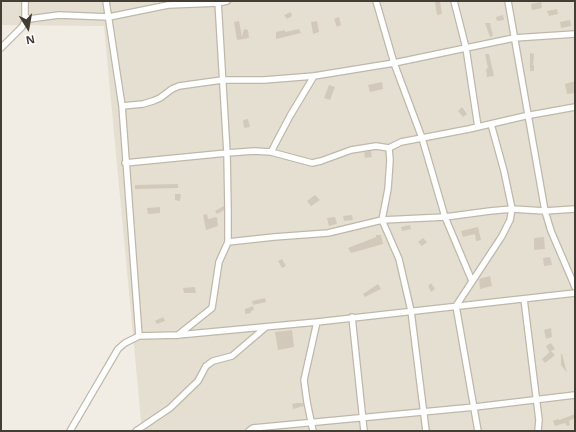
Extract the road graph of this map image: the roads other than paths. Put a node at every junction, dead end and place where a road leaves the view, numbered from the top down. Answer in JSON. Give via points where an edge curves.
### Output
{"nodes":[{"id":1,"x":26,"y":1,"type":"edge"},
{"id":2,"x":106,"y":1,"type":"edge"},
{"id":3,"x":228,"y":1,"type":"edge"},
{"id":4,"x":376,"y":1,"type":"edge"},
{"id":5,"x":454,"y":1,"type":"edge"},
{"id":6,"x":508,"y":1,"type":"edge"},
{"id":7,"x":218,"y":2,"type":"edge"},
{"id":8,"x":109,"y":17,"type":"junction"},
{"id":9,"x":27,"y":18,"type":"junction"},
{"id":10,"x":575,"y":34,"type":"edge"},
{"id":11,"x":514,"y":38,"type":"junction"},
{"id":12,"x":1,"y":48,"type":"edge"},
{"id":13,"x":466,"y":48,"type":"junction"},
{"id":14,"x":394,"y":63,"type":"junction"},
{"id":15,"x":314,"y":76,"type":"junction"},
{"id":16,"x":222,"y":80,"type":"junction"},
{"id":17,"x":122,"y":106,"type":"junction"},
{"id":18,"x":575,"y":107,"type":"edge"},
{"id":19,"x":528,"y":115,"type":"junction"},
{"id":20,"x":491,"y":124,"type":"junction"},
{"id":21,"x":478,"y":127,"type":"junction"},
{"id":22,"x":422,"y":138,"type":"junction"},
{"id":23,"x":389,"y":148,"type":"junction"},
{"id":24,"x":271,"y":152,"type":"junction"},
{"id":25,"x":227,"y":153,"type":"junction"},
{"id":26,"x":125,"y":163,"type":"junction"},
{"id":27,"x":512,"y":209,"type":"junction"},
{"id":28,"x":575,"y":209,"type":"edge"},
{"id":29,"x":545,"y":211,"type":"junction"},
{"id":30,"x":445,"y":217,"type":"junction"},
{"id":31,"x":382,"y":220,"type":"junction"},
{"id":32,"x":228,"y":242,"type":"junction"},
{"id":33,"x":472,"y":281,"type":"junction"},
{"id":34,"x":575,"y":287,"type":"edge"},
{"id":35,"x":575,"y":293,"type":"edge"},
{"id":36,"x":524,"y":299,"type":"junction"},
{"id":37,"x":456,"y":306,"type":"junction"},
{"id":38,"x":411,"y":311,"type":"junction"},
{"id":39,"x":352,"y":318,"type":"junction"},
{"id":40,"x":317,"y":322,"type":"junction"},
{"id":41,"x":266,"y":327,"type":"junction"},
{"id":42,"x":178,"y":335,"type":"junction"},
{"id":43,"x":139,"y":336,"type":"junction"},
{"id":44,"x":575,"y":395,"type":"edge"},
{"id":45,"x":537,"y":399,"type":"junction"},
{"id":46,"x":475,"y":407,"type":"junction"},
{"id":47,"x":425,"y":412,"type":"junction"},
{"id":48,"x":363,"y":418,"type":"junction"},
{"id":49,"x":310,"y":423,"type":"junction"},
{"id":50,"x":70,"y":431,"type":"edge"},
{"id":51,"x":136,"y":431,"type":"edge"},
{"id":52,"x":249,"y":431,"type":"edge"},
{"id":53,"x":313,"y":431,"type":"edge"},
{"id":54,"x":364,"y":431,"type":"edge"},
{"id":55,"x":426,"y":431,"type":"edge"},
{"id":56,"x":478,"y":431,"type":"edge"},
{"id":57,"x":538,"y":431,"type":"edge"}],
"edges":[{"from":1,"to":9,"type":"street"},
{"from":2,"to":8,"type":"street"},
{"from":3,"to":7,"type":"street"},
{"from":4,"to":14,"type":"street"},
{"from":5,"to":13,"type":"street"},
{"from":6,"to":11,"type":"street"},
{"from":7,"to":8,"type":"street","via":[[168,5]]},
{"from":7,"to":16,"type":"street"},
{"from":8,"to":9,"type":"street","via":[[59,15]]},
{"from":8,"to":17,"type":"street"},
{"from":9,"to":12,"type":"street","via":[[22,27]]},
{"from":10,"to":11,"type":"street"},
{"from":11,"to":13,"type":"street"},
{"from":11,"to":19,"type":"street"},
{"from":13,"to":14,"type":"street"},
{"from":13,"to":21,"type":"street"},
{"from":14,"to":15,"type":"street"},
{"from":14,"to":22,"type":"street"},
{"from":15,"to":16,"type":"street"},
{"from":15,"to":24,"type":"street"},
{"from":16,"to":17,"type":"street","via":[[179,86],[153,101]]},
{"from":16,"to":25,"type":"street"},
{"from":17,"to":26,"type":"street"},
{"from":18,"to":19,"type":"street"},
{"from":19,"to":20,"type":"street"},
{"from":19,"to":29,"type":"street"},
{"from":20,"to":21,"type":"street"},
{"from":20,"to":27,"type":"street"},
{"from":21,"to":22,"type":"street"},
{"from":22,"to":23,"type":"street","via":[[401,142]]},
{"from":22,"to":30,"type":"street"},
{"from":23,"to":24,"type":"street","via":[[376,146],[351,150],[312,163]]},
{"from":23,"to":31,"type":"street","via":[[388,189]]},
{"from":24,"to":25,"type":"street"},
{"from":25,"to":26,"type":"street"},
{"from":25,"to":32,"type":"street"},
{"from":26,"to":43,"type":"street"},
{"from":27,"to":29,"type":"street"},
{"from":27,"to":30,"type":"street"},
{"from":27,"to":33,"type":"street","via":[[502,236]]},
{"from":28,"to":29,"type":"street"},
{"from":29,"to":34,"type":"street"},
{"from":30,"to":31,"type":"street"},
{"from":30,"to":33,"type":"street"},
{"from":31,"to":32,"type":"street","via":[[328,233]]},
{"from":31,"to":38,"type":"street","via":[[399,259]]},
{"from":32,"to":42,"type":"street","via":[[219,262],[212,308]]},
{"from":33,"to":37,"type":"street"},
{"from":35,"to":36,"type":"street"},
{"from":36,"to":37,"type":"street"},
{"from":36,"to":45,"type":"street"},
{"from":37,"to":38,"type":"street"},
{"from":37,"to":46,"type":"street"},
{"from":38,"to":39,"type":"street"},
{"from":38,"to":47,"type":"street"},
{"from":39,"to":40,"type":"street"},
{"from":39,"to":48,"type":"street"},
{"from":40,"to":41,"type":"street"},
{"from":40,"to":49,"type":"street","via":[[304,380]]},
{"from":41,"to":42,"type":"street"},
{"from":41,"to":51,"type":"street","via":[[232,356],[206,366],[198,381],[170,408]]},
{"from":42,"to":43,"type":"street"},
{"from":43,"to":50,"type":"street","via":[[118,349]]},
{"from":44,"to":45,"type":"street"},
{"from":45,"to":46,"type":"street"},
{"from":45,"to":57,"type":"street","via":[[540,420]]},
{"from":46,"to":47,"type":"street"},
{"from":46,"to":56,"type":"street"},
{"from":47,"to":48,"type":"street"},
{"from":47,"to":55,"type":"street"},
{"from":48,"to":49,"type":"street"},
{"from":48,"to":54,"type":"street"},
{"from":49,"to":52,"type":"street","via":[[253,428]]},
{"from":49,"to":53,"type":"street"}]}
